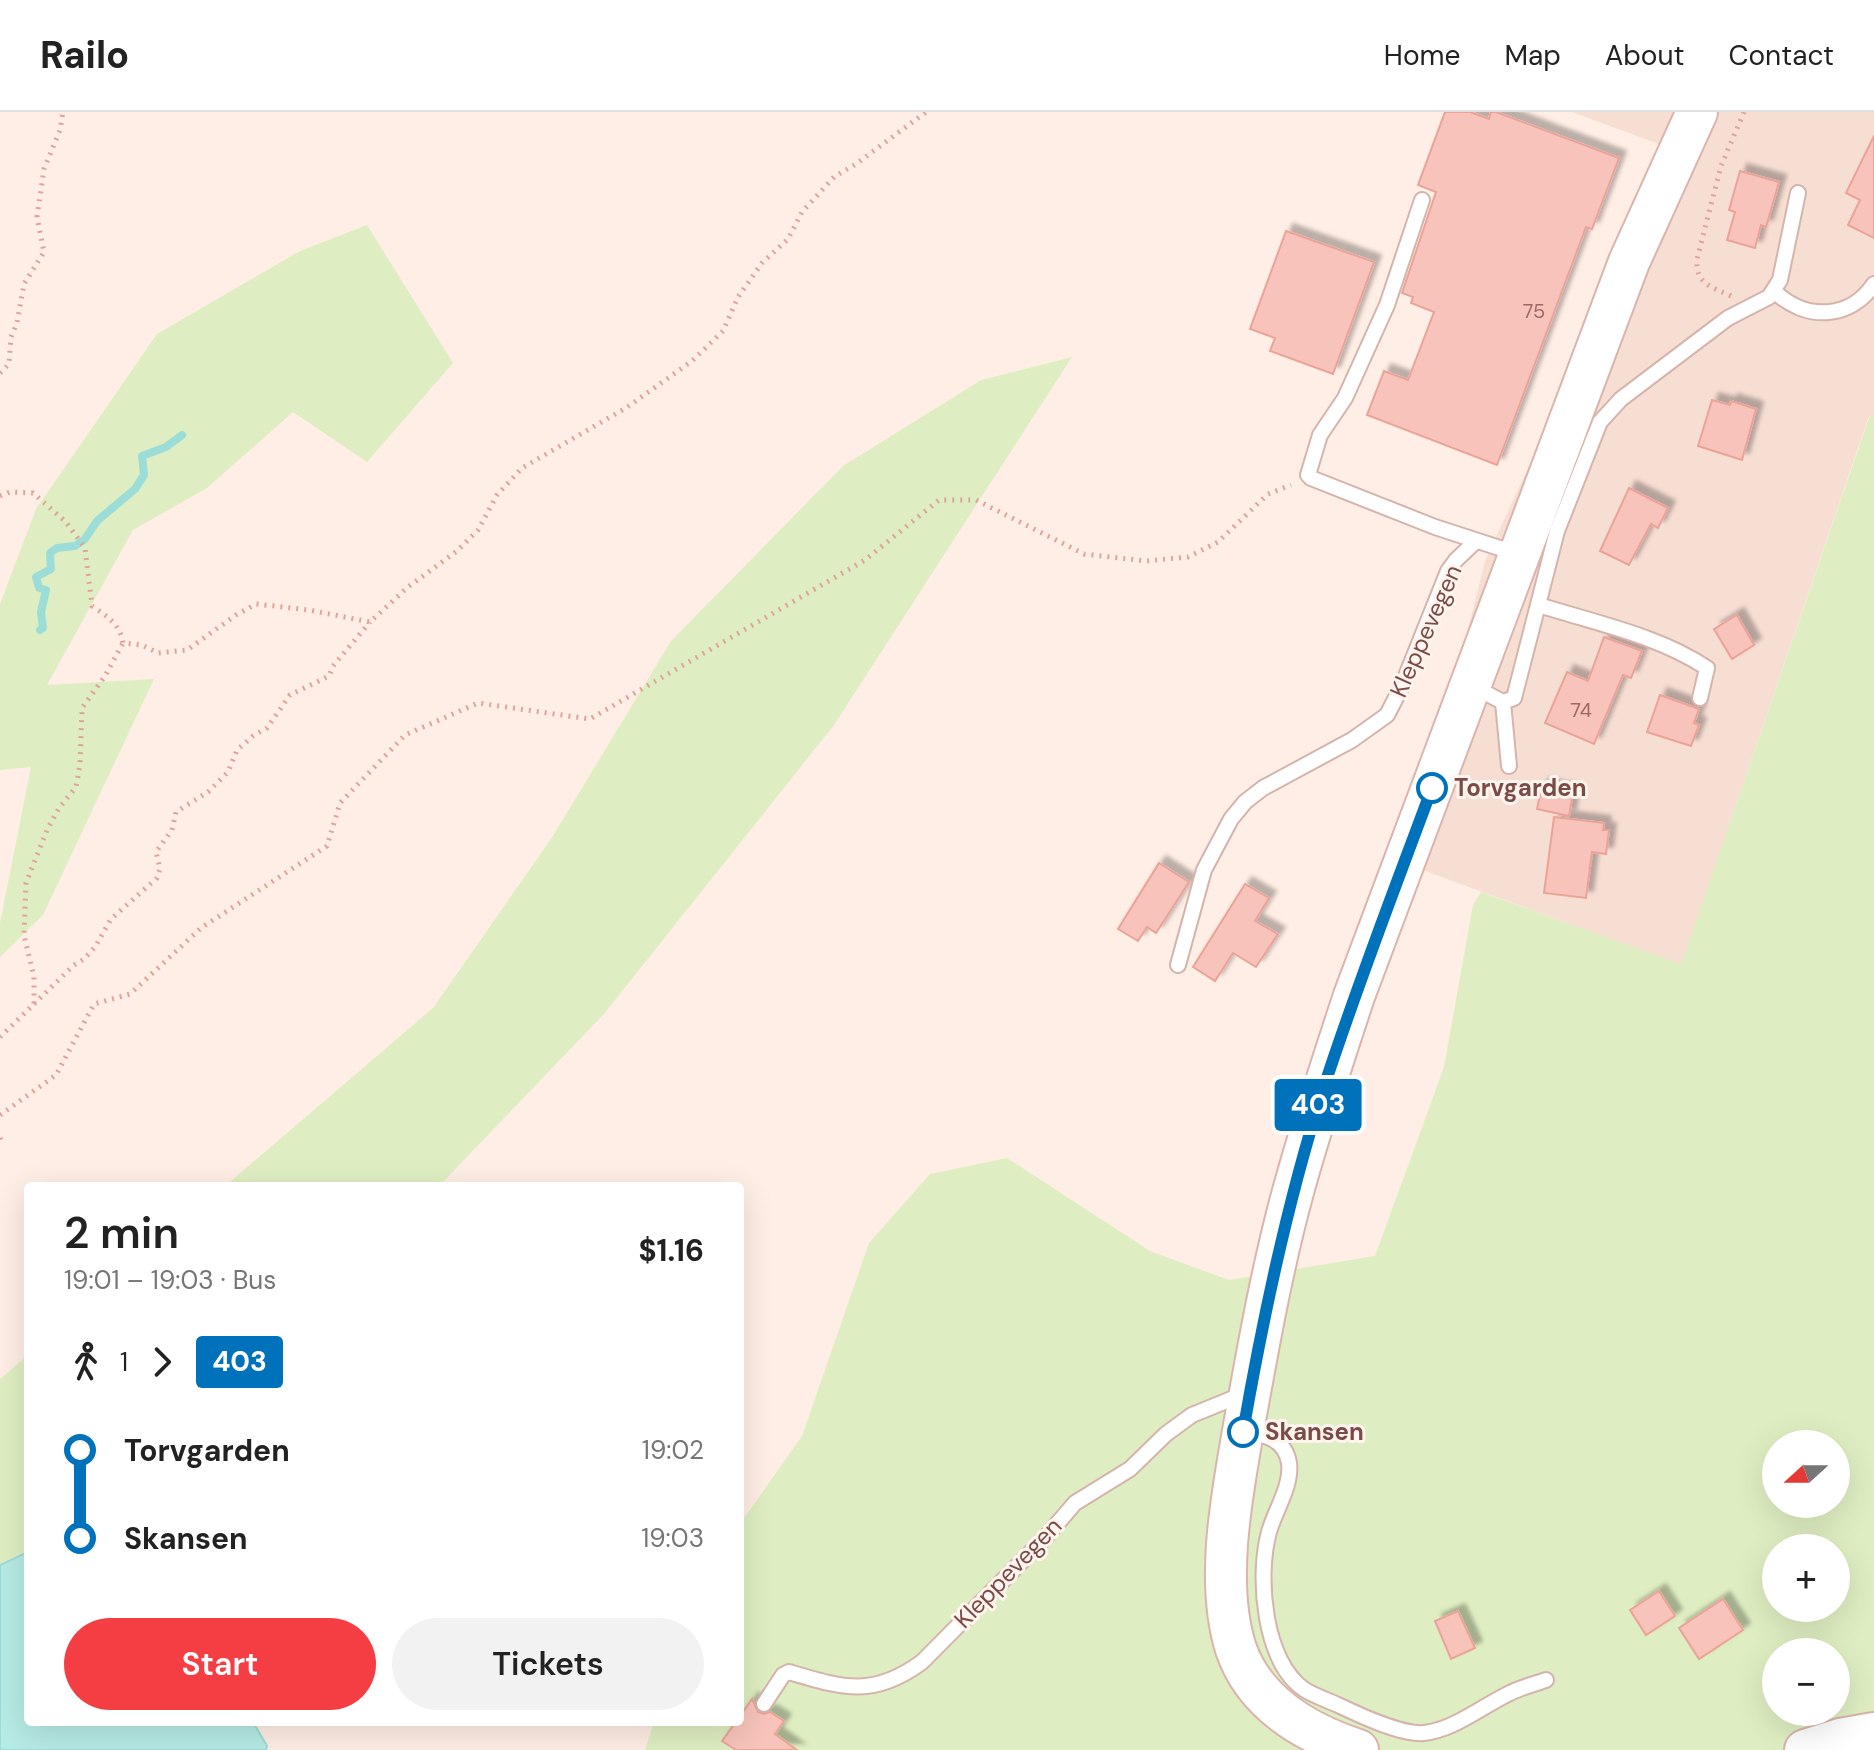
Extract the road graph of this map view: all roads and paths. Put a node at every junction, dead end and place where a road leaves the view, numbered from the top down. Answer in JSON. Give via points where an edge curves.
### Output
{"nodes":[{"id":1,"x":63,"y":112,"type":"edge"},
{"id":2,"x":926,"y":112,"type":"edge"},
{"id":3,"x":1697,"y":112,"type":"edge"},
{"id":4,"x":1744,"y":112,"type":"edge"},
{"id":5,"x":1798,"y":193,"type":"dead end"},
{"id":6,"x":1422,"y":200,"type":"dead end"},
{"id":7,"x":1874,"y":284,"type":"edge"},
{"id":8,"x":1774,"y":291,"type":"junction"},
{"id":9,"x":1745,"y":308,"type":"junction"},
{"id":10,"x":0,"y":373,"type":"edge"},
{"id":11,"x":1311,"y":478,"type":"junction"},
{"id":12,"x":0,"y":496,"type":"edge"},
{"id":13,"x":1475,"y":542,"type":"junction"},
{"id":14,"x":1518,"y":554,"type":"junction"},
{"id":15,"x":1539,"y":605,"type":"junction"},
{"id":16,"x":370,"y":622,"type":"junction"},
{"id":17,"x":123,"y":643,"type":"junction"},
{"id":18,"x":1487,"y":694,"type":"junction"},
{"id":19,"x":1700,"y":698,"type":"dead end"},
{"id":20,"x":1509,"y":766,"type":"dead end"},
{"id":21,"x":1178,"y":965,"type":"dead end"},
{"id":22,"x":34,"y":1004,"type":"junction"},
{"id":23,"x":0,"y":1037,"type":"edge"},
{"id":24,"x":0,"y":1115,"type":"edge"},
{"id":25,"x":1250,"y":1391,"type":"junction"},
{"id":26,"x":1243,"y":1431,"type":"junction"},
{"id":27,"x":1546,"y":1680,"type":"dead end"},
{"id":28,"x":764,"y":1704,"type":"dead end"},
{"id":29,"x":1874,"y":1733,"type":"edge"},
{"id":30,"x":1358,"y":1750,"type":"edge"},
{"id":31,"x":1805,"y":1750,"type":"edge"}],
"edges":[{"from":1,"to":10,"type":"path","via":[[44,169],[37,217],[44,252],[24,284],[9,364]]},
{"from":2,"to":16,"type":"path","via":[[816,195],[788,239],[762,263],[738,297],[723,331],[692,361],[626,408],[522,468],[497,495],[478,530]]},
{"from":3,"to":14,"type":"main road","via":[[1629,262]]},
{"from":4,"to":9,"type":"path","via":[[1721,166],[1696,272]]},
{"from":5,"to":8,"type":"lane"},
{"from":6,"to":11,"type":"lane","via":[[1370,345],[1320,435],[1308,469]]},
{"from":7,"to":8,"type":"lane","via":[[1854,305],[1827,314],[1790,304]]},
{"from":8,"to":9,"type":"lane"},
{"from":9,"to":15,"type":"lane","via":[[1621,399],[1600,422],[1557,531]]},
{"from":11,"to":13,"type":"lane","name":"Kleppevegen"},
{"from":11,"to":24,"type":"path","via":[[1268,494],[1218,542],[1188,557],[1146,561],[1084,554],[976,500],[939,500],[865,560],[590,719],[478,703],[405,735],[340,803],[327,846],[201,928],[130,994],[94,1004],[56,1075]]},
{"from":12,"to":17,"type":"path","via":[[33,493],[66,522],[85,548],[92,606],[113,621]]},
{"from":13,"to":14,"type":"lane","name":"Kleppevegen"},
{"from":13,"to":21,"type":"lane","name":"Kleppevegen","via":[[1448,571],[1387,715],[1263,788],[1231,819],[1204,870]]},
{"from":14,"to":18,"type":"main road"},
{"from":15,"to":18,"type":"lane","via":[[1514,698]]},
{"from":15,"to":19,"type":"lane","via":[[1687,655],[1707,668]]},
{"from":16,"to":17,"type":"path","via":[[256,604],[187,650],[158,653]]},
{"from":16,"to":22,"type":"path","via":[[329,676],[290,695],[267,728],[237,750],[228,772],[176,812],[172,830],[156,852],[157,878],[111,919],[84,959]]},
{"from":17,"to":22,"type":"path","via":[[82,708],[76,787],[47,830],[26,883],[24,935]]},
{"from":18,"to":20,"type":"lane"},
{"from":18,"to":25,"type":"main road","via":[[1354,996],[1282,1237]]},
{"from":22,"to":23,"type":"path"},
{"from":25,"to":26,"type":"main road"},
{"from":25,"to":28,"type":"lane","name":"Kleppevegen","via":[[1192,1415],[1130,1469],[1075,1503],[909,1672],[873,1685],[843,1688],[789,1672]]},
{"from":26,"to":27,"type":"lane","via":[[1273,1438],[1290,1466],[1268,1533],[1265,1619],[1286,1668],[1305,1690],[1354,1713],[1421,1733],[1446,1728],[1509,1693]]},
{"from":26,"to":30,"type":"main road","via":[[1227,1586],[1237,1650],[1268,1701],[1294,1722]]},
{"from":29,"to":31,"type":"main road"}]}
